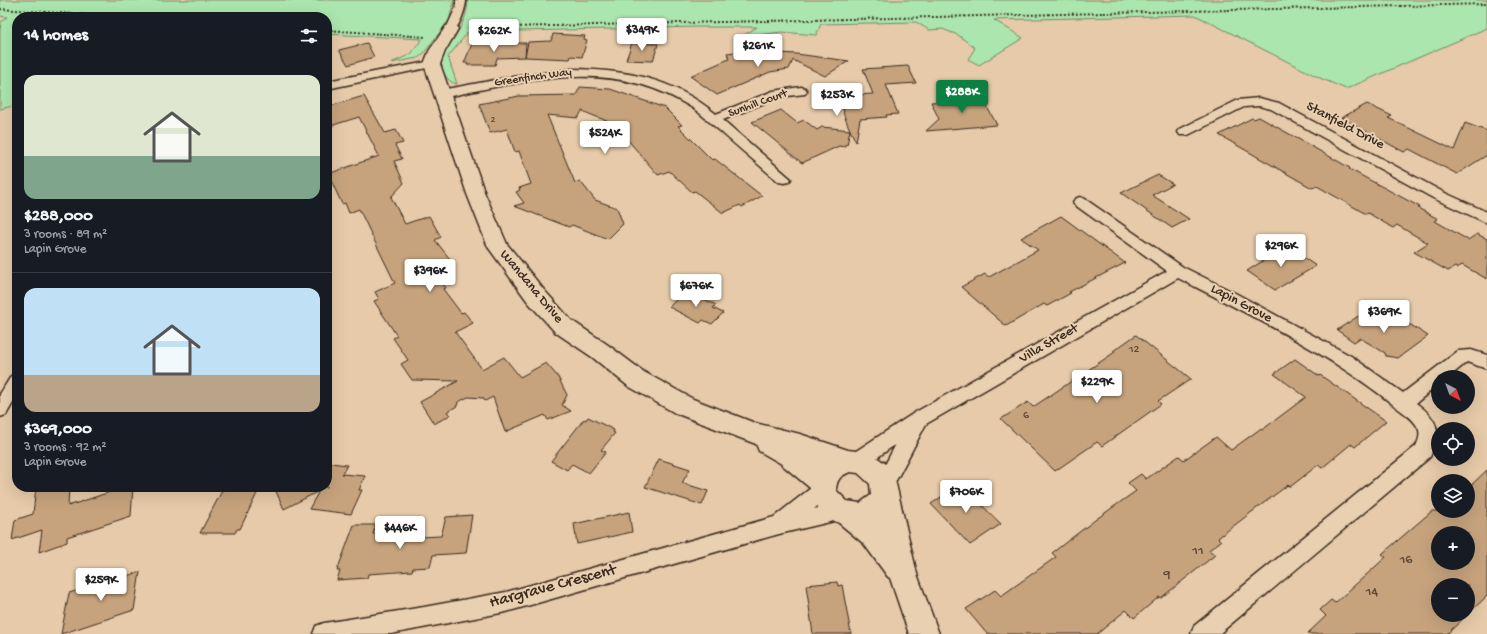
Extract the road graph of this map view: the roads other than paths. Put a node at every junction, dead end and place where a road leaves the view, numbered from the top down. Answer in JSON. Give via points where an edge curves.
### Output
{"nodes":[{"id":1,"x":461,"y":0,"type":"edge"},
{"id":2,"x":449,"y":33,"type":"joint"},
{"id":3,"x":432,"y":64,"type":"junction"},
{"id":4,"x":332,"y":84,"type":"edge"},
{"id":5,"x":801,"y":91,"type":"dead end"},
{"id":6,"x":441,"y":94,"type":"junction"},
{"id":7,"x":715,"y":119,"type":"junction"},
{"id":8,"x":1184,"y":132,"type":"dead end"},
{"id":9,"x":784,"y":179,"type":"dead end"},
{"id":10,"x":1080,"y":202,"type":"dead end"},
{"id":11,"x":1487,"y":218,"type":"edge"},
{"id":12,"x":1178,"y":271,"type":"junction"},
{"id":13,"x":1487,"y":362,"type":"edge"},
{"id":14,"x":12,"y":390,"type":"edge"},
{"id":15,"x":1404,"y":402,"type":"junction"},
{"id":16,"x":0,"y":410,"type":"edge"},
{"id":17,"x":920,"y":418,"type":"junction"},
{"id":18,"x":753,"y":434,"type":"junction"},
{"id":19,"x":852,"y":461,"type":"junction"},
{"id":20,"x":822,"y":486,"type":"junction"},
{"id":21,"x":884,"y":489,"type":"junction"},
{"id":22,"x":845,"y":513,"type":"junction"},
{"id":23,"x":779,"y":525,"type":"junction"},
{"id":24,"x":903,"y":574,"type":"junction"},
{"id":25,"x":324,"y":634,"type":"edge"},
{"id":26,"x":924,"y":634,"type":"edge"},
{"id":27,"x":1202,"y":634,"type":"edge"}],
"edges":[{"from":1,"to":2,"type":"street","via":[[461,8]]},
{"from":2,"to":3,"type":"street"},
{"from":3,"to":4,"type":"street"},
{"from":3,"to":6,"type":"street","name":"Wandana Drive"},
{"from":5,"to":7,"type":"street","name":"Sunhill Court","via":[[777,94]]},
{"from":6,"to":7,"type":"street","name":"Greenfinch Way","via":[[551,73],[616,74],[668,87],[682,94]]},
{"from":6,"to":18,"type":"street","name":"Wandana Drive","via":[[486,221],[498,247],[536,296],[564,326],[636,379],[684,406]]},
{"from":7,"to":9,"type":"street","name":"Greenfinch Way"},
{"from":8,"to":11,"type":"street","name":"Stanfield Drive","via":[[1242,103],[1259,102],[1275,106],[1438,195]]},
{"from":10,"to":12,"type":"street","name":"Lapin Grove"},
{"from":12,"to":15,"type":"street","name":"Lapin Grove","via":[[1345,361]]},
{"from":12,"to":17,"type":"street","name":"Villa Street"},
{"from":13,"to":15,"type":"street","via":[[1464,356]]},
{"from":14,"to":16,"type":"street"},
{"from":15,"to":27,"type":"street","name":"Lapin Grove","via":[[1419,415],[1428,428],[1428,440],[1423,451]]},
{"from":17,"to":19,"type":"street","name":"Villa Street"},
{"from":17,"to":21,"type":"street"},
{"from":18,"to":19,"type":"street","name":"Wandana Drive"},
{"from":18,"to":20,"type":"street","name":"Wandana Drive","via":[[788,455]]},
{"from":19,"to":20,"type":"street","via":[[831,467],[825,474]]},
{"from":19,"to":21,"type":"street","via":[[874,469],[880,476]]},
{"from":20,"to":22,"type":"street","via":[[826,499],[832,506]]},
{"from":20,"to":23,"type":"street","name":"Hargrave Crescent"},
{"from":21,"to":22,"type":"street","via":[[882,501],[869,513],[860,516]]},
{"from":21,"to":24,"type":"street"},
{"from":22,"to":23,"type":"street","name":"Hargrave Crescent"},
{"from":22,"to":24,"type":"street","via":[[874,535]]},
{"from":23,"to":25,"type":"street","name":"Hargrave Crescent","via":[[506,602]]},
{"from":24,"to":26,"type":"street"}]}
